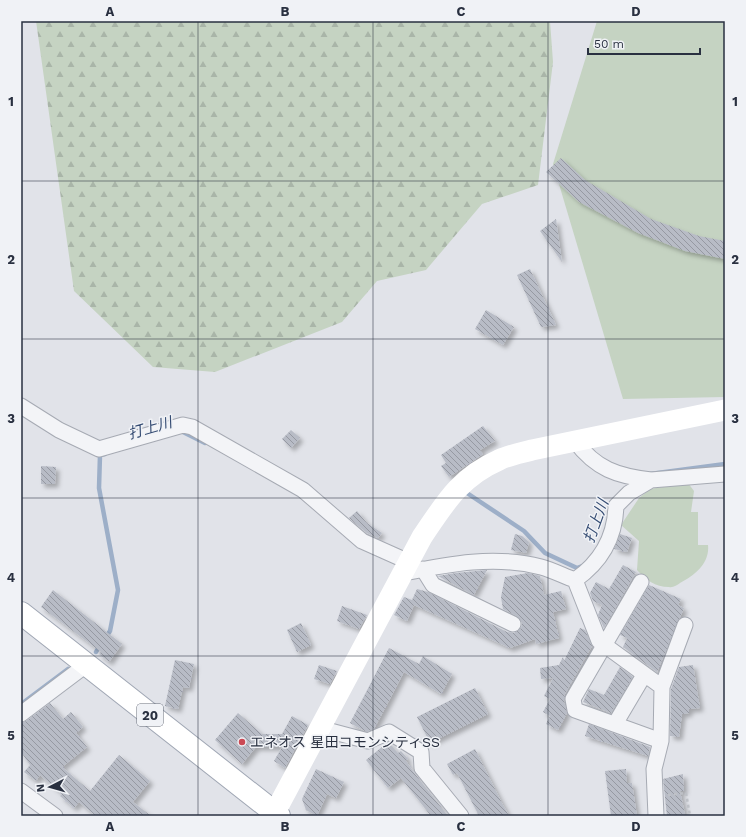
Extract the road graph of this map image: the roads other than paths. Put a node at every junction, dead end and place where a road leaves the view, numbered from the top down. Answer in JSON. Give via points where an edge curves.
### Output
{"nodes":[{"id":1,"x":21,"y":406,"type":"edge"},
{"id":2,"x":725,"y":410,"type":"edge"},
{"id":3,"x":576,"y":441,"type":"junction"},
{"id":4,"x":725,"y":474,"type":"edge"},
{"id":5,"x":651,"y":480,"type":"junction"},
{"id":6,"x":412,"y":568,"type":"junction"},
{"id":7,"x":575,"y":580,"type":"junction"},
{"id":8,"x":641,"y":582,"type":"dead end"},
{"id":9,"x":21,"y":613,"type":"edge"},
{"id":10,"x":513,"y":624,"type":"dead end"},
{"id":11,"x":685,"y":625,"type":"dead end"},
{"id":12,"x":605,"y":646,"type":"junction"},
{"id":13,"x":86,"y":665,"type":"junction"},
{"id":14,"x":644,"y":675,"type":"junction"},
{"id":15,"x":662,"y":687,"type":"junction"},
{"id":16,"x":21,"y":714,"type":"edge"},
{"id":17,"x":615,"y":724,"type":"junction"},
{"id":18,"x":319,"y":728,"type":"junction"},
{"id":19,"x":661,"y":741,"type":"junction"},
{"id":20,"x":21,"y":791,"type":"edge"},
{"id":21,"x":276,"y":815,"type":"edge"},
{"id":22,"x":55,"y":816,"type":"edge"},
{"id":23,"x":461,"y":816,"type":"edge"},
{"id":24,"x":656,"y":816,"type":"edge"}],
"edges":[{"from":1,"to":6,"type":"street","via":[[59,430],[99,449],[183,424],[192,427],[303,490],[362,541]]},
{"from":2,"to":3,"type":"street"},
{"from":3,"to":5,"type":"street","via":[[586,456],[605,468],[627,477]]},
{"from":3,"to":6,"type":"street","via":[[501,459],[481,469],[460,485],[422,537]]},
{"from":4,"to":5,"type":"street"},
{"from":5,"to":7,"type":"street","via":[[629,492],[616,506],[616,518],[603,553],[590,569]]},
{"from":6,"to":7,"type":"street","via":[[502,561],[541,567]]},
{"from":6,"to":10,"type":"street","via":[[433,585]]},
{"from":6,"to":18,"type":"street"},
{"from":7,"to":12,"type":"street","via":[[599,642]]},
{"from":8,"to":12,"type":"street"},
{"from":9,"to":13,"type":"main road","number":"20"},
{"from":11,"to":15,"type":"street"},
{"from":12,"to":14,"type":"street"},
{"from":12,"to":17,"type":"street","via":[[573,699],[575,710]]},
{"from":13,"to":16,"type":"street"},
{"from":13,"to":21,"type":"main road","number":"20"},
{"from":14,"to":15,"type":"street"},
{"from":14,"to":17,"type":"street"},
{"from":15,"to":19,"type":"street"},
{"from":17,"to":19,"type":"street"},
{"from":18,"to":21,"type":"street"},
{"from":18,"to":23,"type":"street","via":[[368,741],[389,732],[421,752],[422,768]]},
{"from":19,"to":24,"type":"street","via":[[654,769]]},
{"from":20,"to":22,"type":"street"}]}
